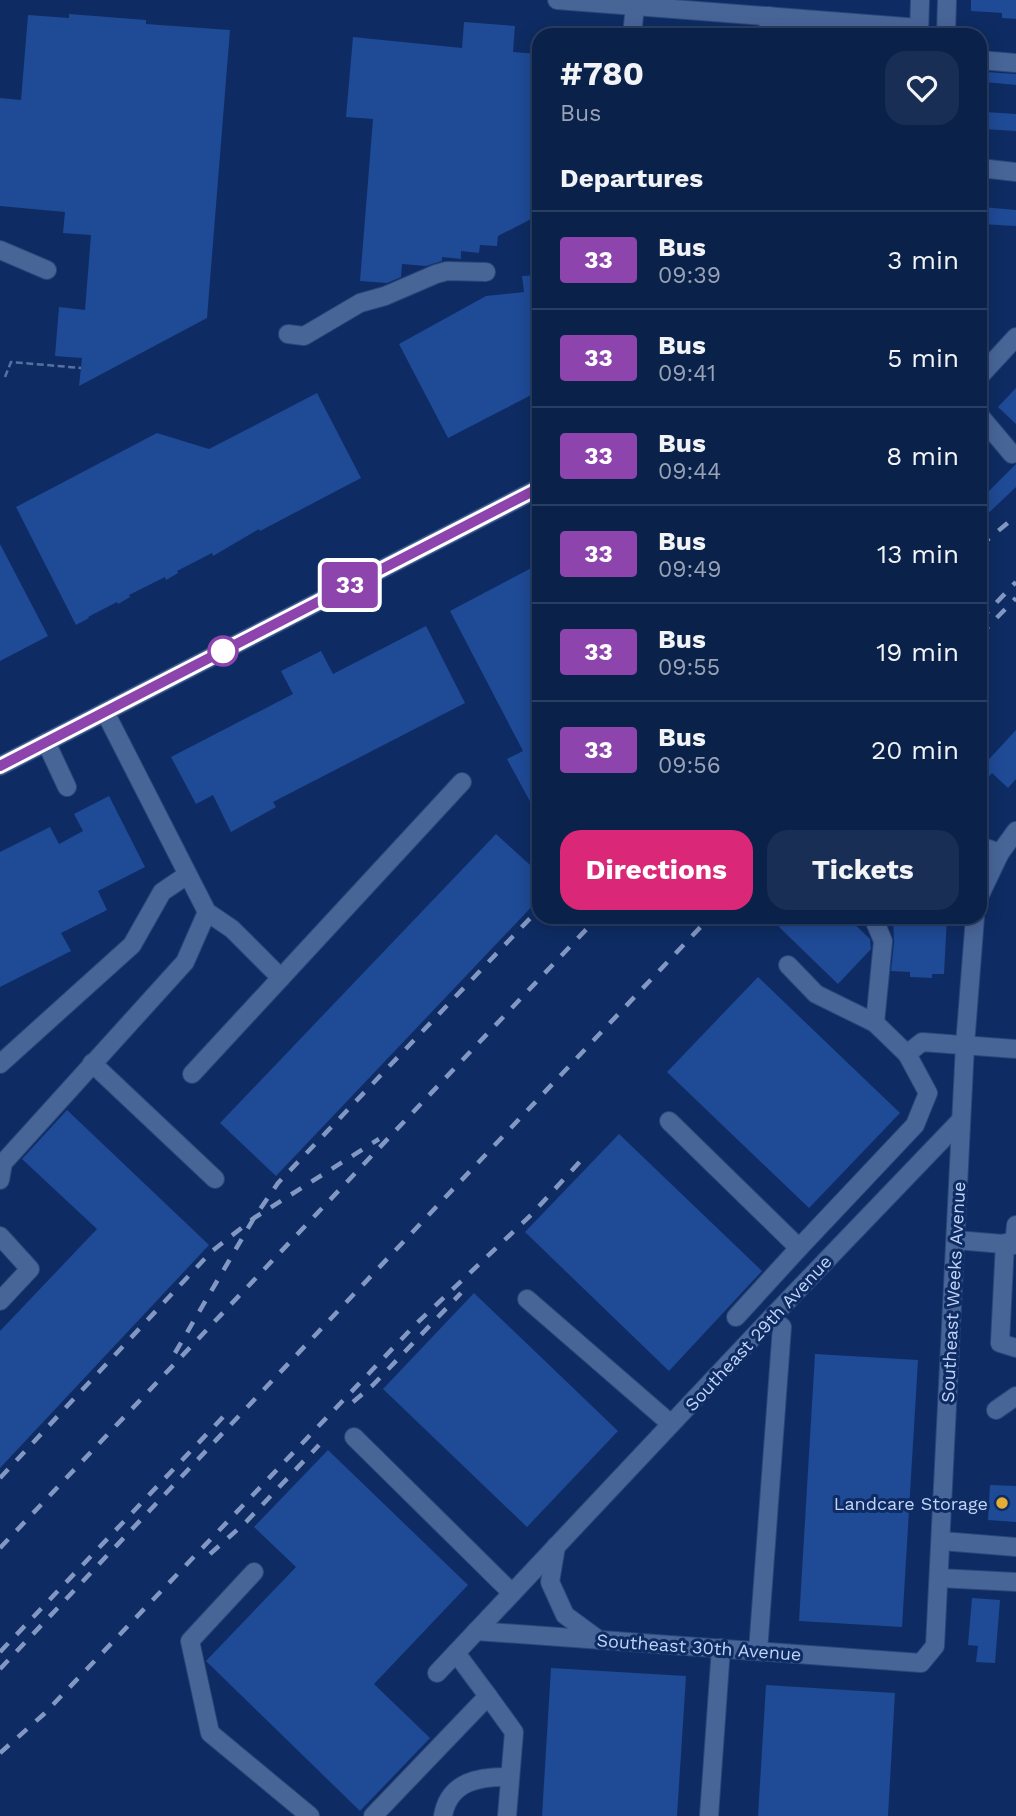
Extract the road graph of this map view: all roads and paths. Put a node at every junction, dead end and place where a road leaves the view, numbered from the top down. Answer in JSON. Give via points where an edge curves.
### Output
{"nodes":[{"id":1,"x":557,"y":0,"type":"edge"},
{"id":2,"x":920,"y":0,"type":"edge"},
{"id":3,"x":947,"y":0,"type":"edge"},
{"id":4,"x":635,"y":6,"type":"junction"},
{"id":5,"x":769,"y":16,"type":"junction"},
{"id":6,"x":633,"y":28,"type":"edge"},
{"id":7,"x":768,"y":28,"type":"edge"},
{"id":8,"x":889,"y":28,"type":"edge"},
{"id":9,"x":919,"y":28,"type":"edge"},
{"id":10,"x":946,"y":28,"type":"edge"},
{"id":11,"x":987,"y":61,"type":"edge"},
{"id":12,"x":1016,"y":63,"type":"edge"},
{"id":13,"x":987,"y":169,"type":"edge"},
{"id":14,"x":1016,"y":172,"type":"edge"},
{"id":15,"x":0,"y":250,"type":"edge"},
{"id":16,"x":47,"y":270,"type":"dead end"},
{"id":17,"x":486,"y":272,"type":"dead end"},
{"id":18,"x":288,"y":334,"type":"dead end"},
{"id":19,"x":1016,"y":337,"type":"edge"},
{"id":20,"x":81,"y":368,"type":"dead end"},
{"id":21,"x":987,"y":368,"type":"edge"},
{"id":22,"x":5,"y":377,"type":"dead end"},
{"id":23,"x":987,"y":424,"type":"edge"},
{"id":24,"x":1012,"y":454,"type":"dead end"},
{"id":25,"x":532,"y":492,"type":"edge"},
{"id":26,"x":104,"y":712,"type":"junction"},
{"id":27,"x":46,"y":742,"type":"junction"},
{"id":28,"x":0,"y":766,"type":"edge"},
{"id":29,"x":462,"y":782,"type":"dead end"},
{"id":30,"x":67,"y":787,"type":"dead end"},
{"id":31,"x":1016,"y":831,"type":"edge"},
{"id":32,"x":987,"y":848,"type":"edge"},
{"id":33,"x":1000,"y":853,"type":"junction"},
{"id":34,"x":187,"y":875,"type":"junction"},
{"id":35,"x":987,"y":880,"type":"edge"},
{"id":36,"x":206,"y":912,"type":"junction"},
{"id":37,"x":876,"y":924,"type":"edge"},
{"id":38,"x":974,"y":924,"type":"edge"},
{"id":39,"x":788,"y":965,"type":"dead end"},
{"id":40,"x":281,"y":978,"type":"junction"},
{"id":41,"x":875,"y":1023,"type":"junction"},
{"id":42,"x":965,"y":1045,"type":"junction"},
{"id":43,"x":1016,"y":1049,"type":"edge"},
{"id":44,"x":907,"y":1054,"type":"junction"},
{"id":45,"x":92,"y":1063,"type":"junction"},
{"id":46,"x":0,"y":1064,"type":"edge"},
{"id":47,"x":192,"y":1074,"type":"dead end"},
{"id":48,"x":961,"y":1120,"type":"junction"},
{"id":49,"x":669,"y":1121,"type":"dead end"},
{"id":50,"x":215,"y":1179,"type":"dead end"},
{"id":51,"x":0,"y":1180,"type":"edge"},
{"id":52,"x":1016,"y":1225,"type":"edge"},
{"id":53,"x":0,"y":1236,"type":"edge"},
{"id":54,"x":956,"y":1240,"type":"junction"},
{"id":55,"x":1012,"y":1244,"type":"edge"},
{"id":56,"x":799,"y":1248,"type":"junction"},
{"id":57,"x":527,"y":1299,"type":"dead end"},
{"id":58,"x":0,"y":1301,"type":"edge"},
{"id":59,"x":737,"y":1317,"type":"dead end"},
{"id":60,"x":772,"y":1318,"type":"junction"},
{"id":61,"x":1016,"y":1348,"type":"edge"},
{"id":62,"x":1016,"y":1396,"type":"edge"},
{"id":63,"x":996,"y":1410,"type":"dead end"},
{"id":64,"x":671,"y":1424,"type":"junction"},
{"id":65,"x":354,"y":1437,"type":"dead end"},
{"id":66,"x":942,"y":1541,"type":"junction"},
{"id":67,"x":556,"y":1546,"type":"junction"},
{"id":68,"x":1016,"y":1546,"type":"edge"},
{"id":69,"x":254,"y":1572,"type":"dead end"},
{"id":70,"x":939,"y":1578,"type":"junction"},
{"id":71,"x":1016,"y":1582,"type":"edge"},
{"id":72,"x":512,"y":1593,"type":"junction"},
{"id":73,"x":476,"y":1631,"type":"junction"},
{"id":74,"x":599,"y":1640,"type":"junction"},
{"id":75,"x":721,"y":1648,"type":"junction"},
{"id":76,"x":758,"y":1651,"type":"junction"},
{"id":77,"x":456,"y":1653,"type":"junction"},
{"id":78,"x":921,"y":1663,"type":"joint"},
{"id":79,"x":437,"y":1673,"type":"dead end"},
{"id":80,"x":488,"y":1696,"type":"junction"},
{"id":81,"x":510,"y":1777,"type":"junction"},
{"id":82,"x":310,"y":1816,"type":"edge"},
{"id":83,"x":373,"y":1816,"type":"edge"},
{"id":84,"x":443,"y":1816,"type":"edge"},
{"id":85,"x":507,"y":1816,"type":"edge"},
{"id":86,"x":709,"y":1816,"type":"edge"}],
"edges":[{"from":1,"to":4,"type":"street"},
{"from":2,"to":9,"type":"street"},
{"from":3,"to":10,"type":"street"},
{"from":4,"to":5,"type":"street"},
{"from":4,"to":6,"type":"street"},
{"from":5,"to":7,"type":"street"},
{"from":5,"to":8,"type":"street"},
{"from":11,"to":12,"type":"street"},
{"from":13,"to":14,"type":"street"},
{"from":15,"to":16,"type":"street"},
{"from":17,"to":18,"type":"street","via":[[436,274],[360,303],[304,336]]},
{"from":19,"to":21,"type":"street"},
{"from":20,"to":22,"type":"path","via":[[11,362]]},
{"from":23,"to":24,"type":"street"},
{"from":25,"to":26,"type":"street"},
{"from":26,"to":27,"type":"street"},
{"from":26,"to":34,"type":"street"},
{"from":27,"to":28,"type":"street"},
{"from":27,"to":30,"type":"street"},
{"from":29,"to":40,"type":"street"},
{"from":31,"to":33,"type":"street"},
{"from":32,"to":33,"type":"street"},
{"from":33,"to":35,"type":"street"},
{"from":34,"to":36,"type":"street"},
{"from":34,"to":46,"type":"street","via":[[162,892],[132,945]]},
{"from":36,"to":40,"type":"street","via":[[232,929]]},
{"from":36,"to":45,"type":"street","via":[[184,962]]},
{"from":37,"to":41,"type":"street","via":[[883,941]]},
{"from":38,"to":42,"type":"street","name":"Southeast Weeks Avenue"},
{"from":39,"to":41,"type":"street","via":[[816,994]]},
{"from":40,"to":47,"type":"street"},
{"from":41,"to":44,"type":"street"},
{"from":42,"to":43,"type":"street"},
{"from":42,"to":44,"type":"street","via":[[922,1042]]},
{"from":42,"to":48,"type":"street","name":"Southeast Weeks Avenue"},
{"from":44,"to":56,"type":"street","via":[[928,1093],[915,1125]]},
{"from":45,"to":50,"type":"street"},
{"from":45,"to":51,"type":"street","via":[[3,1164]]},
{"from":48,"to":54,"type":"street","name":"Southeast Weeks Avenue"},
{"from":48,"to":60,"type":"street","name":"Southeast 29th Avenue"},
{"from":49,"to":56,"type":"street"},
{"from":52,"to":55,"type":"street"},
{"from":53,"to":58,"type":"street","via":[[30,1269]]},
{"from":54,"to":55,"type":"street"},
{"from":54,"to":66,"type":"street","name":"Southeast Weeks Avenue"},
{"from":55,"to":61,"type":"street","via":[[1000,1343]]},
{"from":56,"to":59,"type":"street"},
{"from":57,"to":64,"type":"street"},
{"from":60,"to":64,"type":"street","name":"Southeast 29th Avenue"},
{"from":60,"to":76,"type":"street","via":[[782,1327]]},
{"from":62,"to":63,"type":"street"},
{"from":64,"to":67,"type":"street","name":"Southeast 29th Avenue"},
{"from":65,"to":72,"type":"street"},
{"from":66,"to":68,"type":"street"},
{"from":66,"to":70,"type":"street","name":"Southeast Weeks Avenue"},
{"from":67,"to":72,"type":"street","name":"Southeast 29th Avenue"},
{"from":67,"to":74,"type":"street","via":[[550,1582],[565,1615]]},
{"from":69,"to":82,"type":"street","via":[[190,1641],[210,1734]]},
{"from":70,"to":71,"type":"street"},
{"from":70,"to":78,"type":"street","name":"Southeast Weeks Avenue","via":[[935,1646]]},
{"from":72,"to":73,"type":"street","name":"Southeast 29th Avenue"},
{"from":73,"to":74,"type":"street","name":"Southeast 30th Avenue"},
{"from":73,"to":77,"type":"street","name":"Southeast 29th Avenue"},
{"from":74,"to":75,"type":"street","name":"Southeast 30th Avenue"},
{"from":75,"to":76,"type":"street","name":"Southeast 30th Avenue"},
{"from":75,"to":86,"type":"street"},
{"from":76,"to":78,"type":"street","name":"Southeast 30th Avenue"},
{"from":77,"to":79,"type":"street","name":"Southeast 29th Avenue"},
{"from":77,"to":80,"type":"street"},
{"from":80,"to":81,"type":"street","via":[[514,1732]]},
{"from":80,"to":83,"type":"street"},
{"from":81,"to":84,"type":"street","via":[[475,1779],[453,1796]]},
{"from":81,"to":85,"type":"street"}]}
